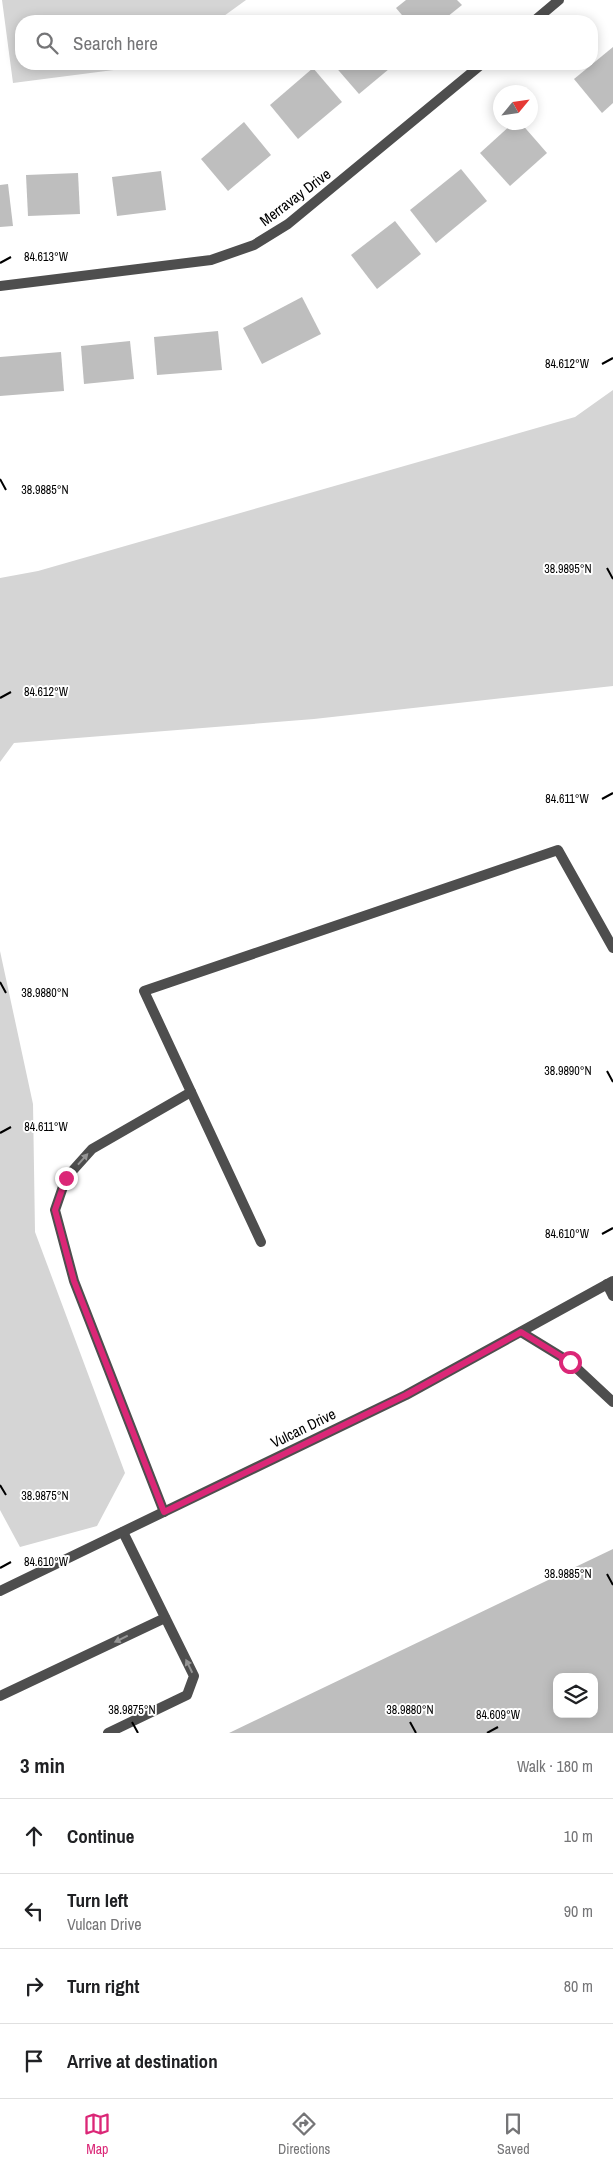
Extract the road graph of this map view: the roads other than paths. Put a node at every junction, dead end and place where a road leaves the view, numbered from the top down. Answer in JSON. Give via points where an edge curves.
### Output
{"nodes":[{"id":1,"x":559,"y":0,"type":"edge"},
{"id":2,"x":541,"y":15,"type":"edge"},
{"id":3,"x":475,"y":70,"type":"edge"},
{"id":4,"x":0,"y":286,"type":"edge"},
{"id":5,"x":613,"y":948,"type":"edge"},
{"id":6,"x":191,"y":1092,"type":"junction"},
{"id":7,"x":261,"y":1242,"type":"dead end"},
{"id":8,"x":610,"y":1283,"type":"edge"},
{"id":9,"x":613,"y":1296,"type":"edge"},
{"id":10,"x":521,"y":1332,"type":"junction"},
{"id":11,"x":613,"y":1402,"type":"edge"},
{"id":12,"x":164,"y":1512,"type":"junction"},
{"id":13,"x":123,"y":1532,"type":"junction"},
{"id":14,"x":0,"y":1591,"type":"edge"},
{"id":15,"x":165,"y":1618,"type":"junction"},
{"id":16,"x":0,"y":1696,"type":"edge"},
{"id":17,"x":108,"y":1733,"type":"edge"}],
"edges":[{"from":1,"to":2,"type":"street"},
{"from":3,"to":4,"type":"street","name":"Merravay Drive","via":[[288,224],[254,245],[211,260]]},
{"from":5,"to":6,"type":"street","via":[[558,850],[144,992]]},
{"from":6,"to":7,"type":"street"},
{"from":12,"to":6,"type":"street","one_way":true,"via":[[74,1281],[55,1210],[66,1178],[92,1149]]},
{"from":8,"to":9,"type":"street"},
{"from":8,"to":10,"type":"street","name":"Vulcan Drive"},
{"from":10,"to":11,"type":"street","via":[[570,1362]]},
{"from":10,"to":12,"type":"street","name":"Vulcan Drive","via":[[406,1395]]},
{"from":12,"to":13,"type":"street","name":"Vulcan Drive"},
{"from":13,"to":14,"type":"street","name":"Vulcan Drive"},
{"from":13,"to":15,"type":"street"},
{"from":15,"to":16,"type":"street","one_way":true},
{"from":17,"to":15,"type":"street","one_way":true,"via":[[187,1695],[191,1687],[194,1676]]}]}
